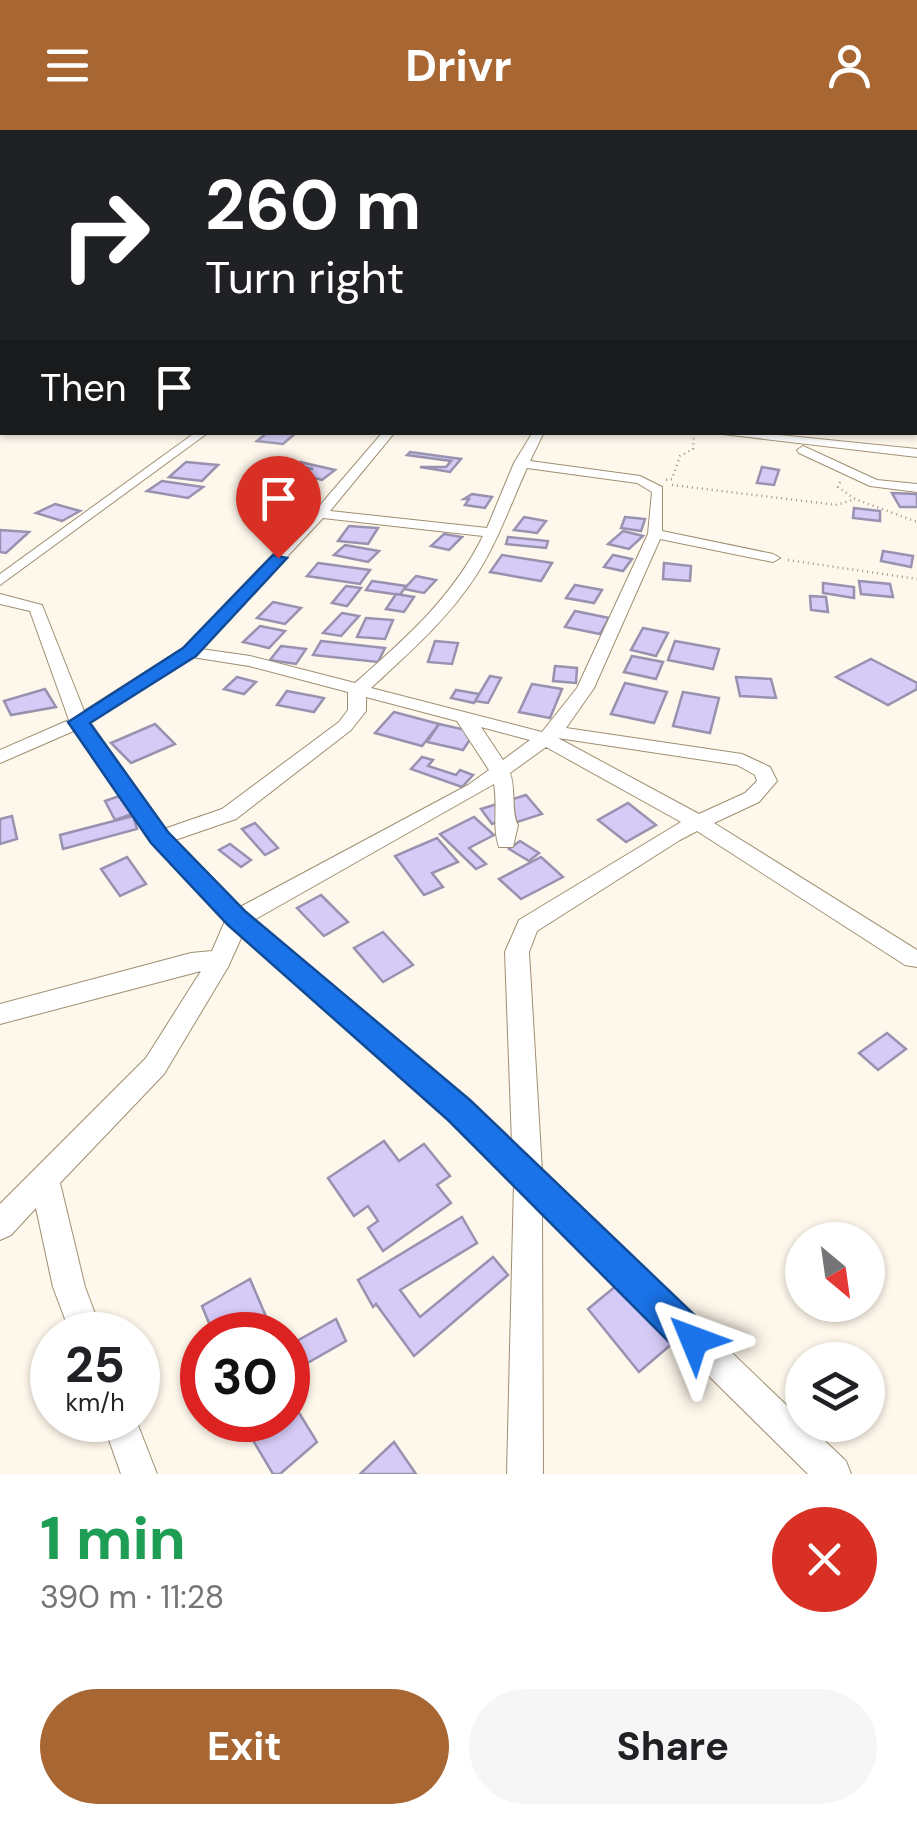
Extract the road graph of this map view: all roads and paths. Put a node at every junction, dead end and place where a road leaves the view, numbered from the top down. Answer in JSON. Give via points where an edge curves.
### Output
{"nodes":[{"id":1,"x":200,"y":435,"type":"edge"},
{"id":2,"x":387,"y":435,"type":"edge"},
{"id":3,"x":537,"y":435,"type":"edge"},
{"id":4,"x":694,"y":435,"type":"edge"},
{"id":5,"x":734,"y":435,"type":"edge"},
{"id":6,"x":773,"y":440,"type":"junction"},
{"id":7,"x":917,"y":453,"type":"edge"},
{"id":8,"x":520,"y":463,"type":"junction"},
{"id":9,"x":652,"y":483,"type":"junction"},
{"id":10,"x":917,"y":488,"type":"edge"},
{"id":11,"x":855,"y":500,"type":"dead end"},
{"id":12,"x":320,"y":514,"type":"junction"},
{"id":13,"x":491,"y":533,"type":"junction"},
{"id":14,"x":655,"y":534,"type":"junction"},
{"id":15,"x":773,"y":558,"type":"joint"},
{"id":16,"x":917,"y":579,"type":"edge"},
{"id":17,"x":0,"y":582,"type":"edge"},
{"id":18,"x":0,"y":599,"type":"edge"},
{"id":19,"x":189,"y":652,"type":"junction"},
{"id":20,"x":357,"y":690,"type":"junction"},
{"id":21,"x":466,"y":721,"type":"junction"},
{"id":22,"x":79,"y":722,"type":"junction"},
{"id":23,"x":550,"y":736,"type":"junction"},
{"id":24,"x":0,"y":757,"type":"edge"},
{"id":25,"x":500,"y":771,"type":"junction"},
{"id":26,"x":698,"y":822,"type":"junction"},
{"id":27,"x":160,"y":838,"type":"junction"},
{"id":28,"x":506,"y":842,"type":"dead end"},
{"id":29,"x":237,"y":918,"type":"junction"},
{"id":30,"x":912,"y":959,"type":"dead end"},
{"id":31,"x":220,"y":960,"type":"junction"},
{"id":32,"x":0,"y":1014,"type":"edge"},
{"id":33,"x":528,"y":1180,"type":"junction"},
{"id":34,"x":45,"y":1181,"type":"junction"},
{"id":35,"x":0,"y":1225,"type":"edge"},
{"id":36,"x":78,"y":1312,"type":"edge"},
{"id":37,"x":127,"y":1442,"type":"edge"},
{"id":38,"x":139,"y":1474,"type":"edge"},
{"id":39,"x":525,"y":1474,"type":"edge"},
{"id":40,"x":833,"y":1474,"type":"edge"}],
"edges":[{"from":1,"to":17,"type":"street"},
{"from":2,"to":12,"type":"street"},
{"from":3,"to":8,"type":"street"},
{"from":4,"to":9,"type":"path","via":[[672,479]]},
{"from":5,"to":6,"type":"street"},
{"from":6,"to":7,"type":"street"},
{"from":6,"to":10,"type":"street","via":[[824,456],[874,483]]},
{"from":8,"to":9,"type":"street"},
{"from":8,"to":13,"type":"street"},
{"from":9,"to":11,"type":"path","via":[[837,505]]},
{"from":9,"to":14,"type":"street","via":[[658,490]]},
{"from":12,"to":13,"type":"street"},
{"from":12,"to":19,"type":"street"},
{"from":13,"to":20,"type":"street","via":[[461,588]]},
{"from":14,"to":15,"type":"street"},
{"from":14,"to":23,"type":"street","via":[[586,688]]},
{"from":15,"to":16,"type":"path"},
{"from":18,"to":22,"type":"street","via":[[37,608]]},
{"from":19,"to":20,"type":"street"},
{"from":19,"to":22,"type":"street"},
{"from":20,"to":21,"type":"street"},
{"from":20,"to":27,"type":"street","via":[[357,711],[345,726],[286,774],[229,814]]},
{"from":21,"to":23,"type":"street"},
{"from":21,"to":25,"type":"street"},
{"from":22,"to":24,"type":"street"},
{"from":22,"to":27,"type":"street"},
{"from":23,"to":25,"type":"street"},
{"from":23,"to":26,"type":"street"},
{"from":23,"to":26,"type":"street","via":[[742,760],[763,771],[764,789]]},
{"from":25,"to":28,"type":"street","via":[[508,804]]},
{"from":25,"to":29,"type":"street"},
{"from":26,"to":30,"type":"street"},
{"from":26,"to":33,"type":"street","via":[[527,926],[517,952],[516,986]]},
{"from":27,"to":29,"type":"street"},
{"from":29,"to":31,"type":"street"},
{"from":29,"to":33,"type":"street","via":[[459,1110]]},
{"from":31,"to":32,"type":"street"},
{"from":31,"to":34,"type":"street","via":[[156,1066]]},
{"from":33,"to":39,"type":"street"},
{"from":33,"to":40,"type":"street"},
{"from":34,"to":35,"type":"street"},
{"from":34,"to":36,"type":"street"},
{"from":37,"to":38,"type":"street"}]}
